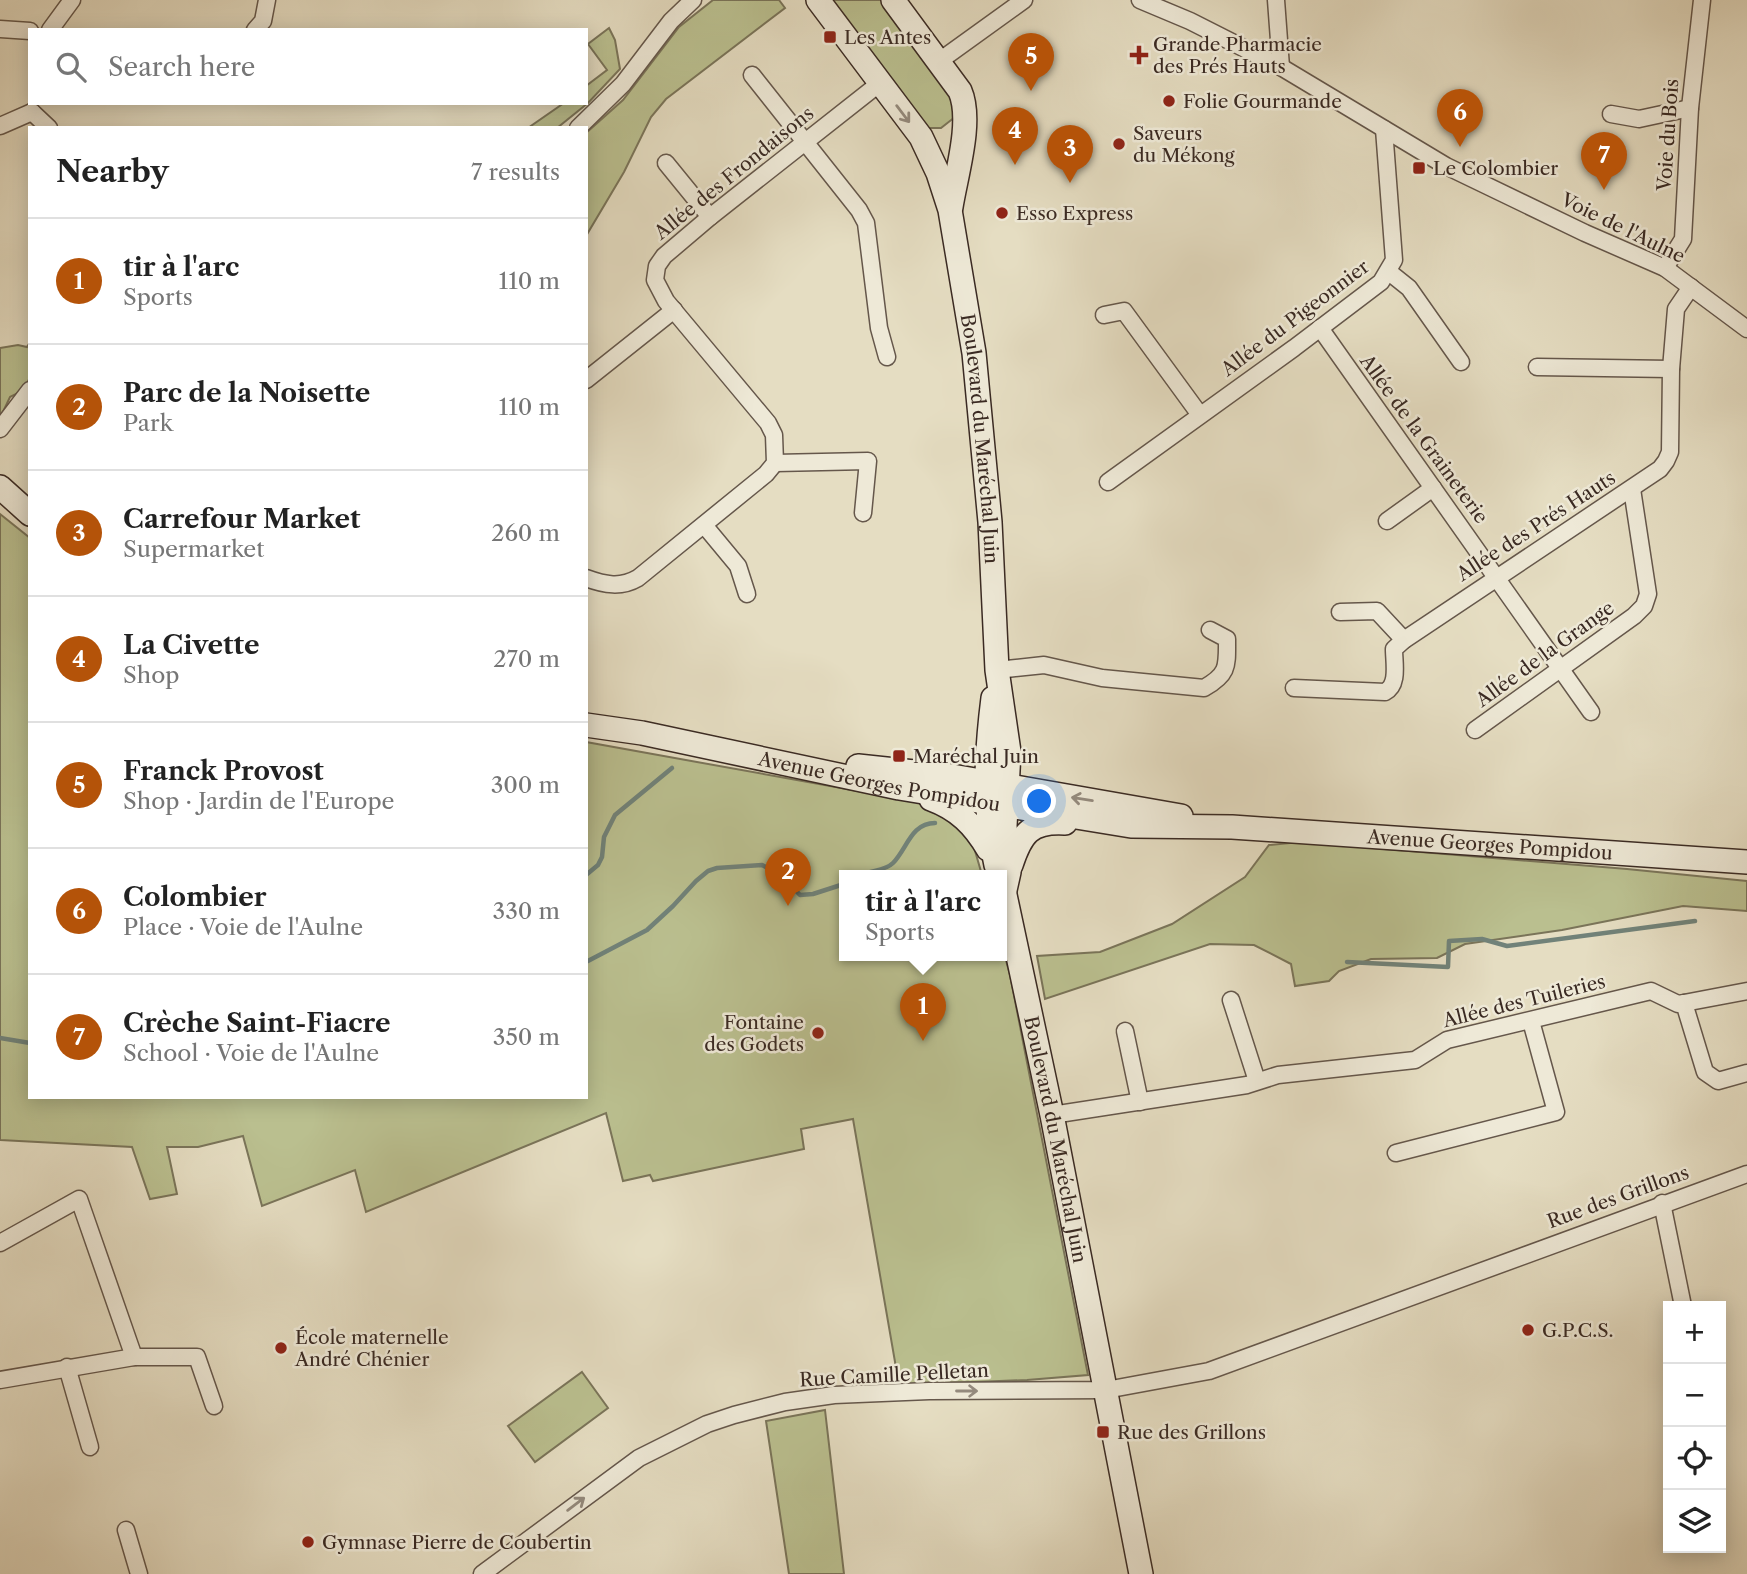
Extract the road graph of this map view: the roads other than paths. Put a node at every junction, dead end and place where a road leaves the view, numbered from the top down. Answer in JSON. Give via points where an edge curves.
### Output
{"nodes":[{"id":1,"x":72,"y":0,"type":"edge"},
{"id":2,"x":267,"y":0,"type":"edge"},
{"id":3,"x":693,"y":0,"type":"edge"},
{"id":4,"x":818,"y":0,"type":"edge"},
{"id":5,"x":893,"y":0,"type":"edge"},
{"id":6,"x":1024,"y":0,"type":"edge"},
{"id":7,"x":1140,"y":0,"type":"edge"},
{"id":8,"x":1276,"y":0,"type":"edge"},
{"id":9,"x":1702,"y":0,"type":"edge"},
{"id":10,"x":51,"y":28,"type":"edge"},
{"id":11,"x":257,"y":28,"type":"edge"},
{"id":12,"x":0,"y":29,"type":"edge"},
{"id":13,"x":28,"y":31,"type":"edge"},
{"id":14,"x":938,"y":62,"type":"junction"},
{"id":15,"x":1281,"y":67,"type":"junction"},
{"id":16,"x":752,"y":75,"type":"dead end"},
{"id":17,"x":880,"y":83,"type":"junction"},
{"id":18,"x":1690,"y":107,"type":"junction"},
{"id":19,"x":32,"y":108,"type":"edge"},
{"id":20,"x":1611,"y":114,"type":"dead end"},
{"id":21,"x":965,"y":121,"type":"junction"},
{"id":22,"x":0,"y":126,"type":"edge"},
{"id":23,"x":47,"y":126,"type":"edge"},
{"id":24,"x":580,"y":126,"type":"edge"},
{"id":25,"x":1384,"y":129,"type":"junction"},
{"id":26,"x":921,"y":137,"type":"junction"},
{"id":27,"x":805,"y":142,"type":"junction"},
{"id":28,"x":666,"y":163,"type":"dead end"},
{"id":29,"x":950,"y":210,"type":"junction"},
{"id":30,"x":710,"y":217,"type":"junction"},
{"id":31,"x":1665,"y":268,"type":"junction"},
{"id":32,"x":1389,"y":272,"type":"junction"},
{"id":33,"x":1691,"y":287,"type":"junction"},
{"id":34,"x":674,"y":310,"type":"junction"},
{"id":35,"x":1104,"y":315,"type":"dead end"},
{"id":36,"x":1320,"y":328,"type":"junction"},
{"id":37,"x":1747,"y":329,"type":"edge"},
{"id":38,"x":887,"y":357,"type":"dead end"},
{"id":39,"x":1461,"y":362,"type":"dead end"},
{"id":40,"x":1536,"y":367,"type":"dead end"},
{"id":41,"x":1671,"y":369,"type":"junction"},
{"id":42,"x":588,"y":378,"type":"edge"},
{"id":43,"x":28,"y":393,"type":"edge"},
{"id":44,"x":1200,"y":415,"type":"junction"},
{"id":45,"x":0,"y":429,"type":"edge"},
{"id":46,"x":775,"y":463,"type":"junction"},
{"id":47,"x":1108,"y":482,"type":"dead end"},
{"id":48,"x":0,"y":487,"type":"edge"},
{"id":49,"x":1433,"y":488,"type":"junction"},
{"id":50,"x":1632,"y":489,"type":"junction"},
{"id":51,"x":28,"y":512,"type":"edge"},
{"id":52,"x":863,"y":513,"type":"dead end"},
{"id":53,"x":1387,"y":521,"type":"dead end"},
{"id":54,"x":704,"y":524,"type":"junction"},
{"id":55,"x":1496,"y":576,"type":"junction"},
{"id":56,"x":588,"y":579,"type":"edge"},
{"id":57,"x":747,"y":594,"type":"dead end"},
{"id":58,"x":1340,"y":612,"type":"dead end"},
{"id":59,"x":1210,"y":630,"type":"dead end"},
{"id":60,"x":1404,"y":640,"type":"junction"},
{"id":61,"x":997,"y":670,"type":"junction"},
{"id":62,"x":1560,"y":670,"type":"junction"},
{"id":63,"x":1294,"y":688,"type":"dead end"},
{"id":64,"x":1591,"y":712,"type":"dead end"},
{"id":65,"x":588,"y":725,"type":"edge"},
{"id":66,"x":1475,"y":730,"type":"dead end"},
{"id":67,"x":737,"y":753,"type":"junction"},
{"id":68,"x":899,"y":788,"type":"junction"},
{"id":69,"x":998,"y":794,"type":"junction"},
{"id":70,"x":1131,"y":825,"type":"junction"},
{"id":71,"x":1232,"y":827,"type":"junction"},
{"id":72,"x":1747,"y":862,"type":"edge"},
{"id":73,"x":999,"y":870,"type":"edge"},
{"id":74,"x":1002,"y":870,"type":"edge"},
{"id":75,"x":1005,"y":870,"type":"edge"},
{"id":76,"x":1007,"y":900,"type":"edge"},
{"id":77,"x":1747,"y":991,"type":"edge"},
{"id":78,"x":1231,"y":1000,"type":"dead end"},
{"id":79,"x":1684,"y":1003,"type":"junction"},
{"id":80,"x":1531,"y":1021,"type":"junction"},
{"id":81,"x":1125,"y":1031,"type":"dead end"},
{"id":82,"x":1747,"y":1073,"type":"edge"},
{"id":83,"x":1257,"y":1081,"type":"junction"},
{"id":84,"x":1140,"y":1102,"type":"junction"},
{"id":85,"x":1052,"y":1115,"type":"junction"},
{"id":86,"x":1395,"y":1153,"type":"dead end"},
{"id":87,"x":1747,"y":1174,"type":"edge"},
{"id":88,"x":1662,"y":1203,"type":"junction"},
{"id":89,"x":0,"y":1243,"type":"edge"},
{"id":90,"x":1682,"y":1301,"type":"edge"},
{"id":91,"x":134,"y":1357,"type":"junction"},
{"id":92,"x":67,"y":1367,"type":"junction"},
{"id":93,"x":0,"y":1380,"type":"edge"},
{"id":94,"x":1106,"y":1390,"type":"junction"},
{"id":95,"x":214,"y":1406,"type":"dead end"},
{"id":96,"x":90,"y":1447,"type":"dead end"},
{"id":97,"x":126,"y":1530,"type":"dead end"},
{"id":98,"x":139,"y":1574,"type":"edge"},
{"id":99,"x":482,"y":1574,"type":"edge"},
{"id":100,"x":1141,"y":1574,"type":"edge"}],
"edges":[{"from":1,"to":10,"type":"street"},
{"from":2,"to":11,"type":"street"},
{"from":3,"to":24,"type":"street","via":[[623,84]]},
{"from":4,"to":17,"type":"main road","name":"Boulevard du Maréchal Juin"},
{"from":5,"to":14,"type":"main road"},
{"from":6,"to":14,"type":"street"},
{"from":7,"to":15,"type":"street","name":"Voie de l'Aulne"},
{"from":8,"to":15,"type":"street"},
{"from":9,"to":18,"type":"street","name":"Voie du Bois"},
{"from":12,"to":13,"type":"street"},
{"from":14,"to":21,"type":"main road","via":[[960,91]]},
{"from":15,"to":25,"type":"street","name":"Voie de l'Aulne"},
{"from":16,"to":27,"type":"street"},
{"from":17,"to":26,"type":"main road","name":"Boulevard du Maréchal Juin","one_way":true},
{"from":17,"to":27,"type":"street","name":"Allée des Frondaisons"},
{"from":18,"to":20,"type":"street","via":[[1639,119]]},
{"from":18,"to":31,"type":"street","name":"Voie du Bois","via":[[1683,239]]},
{"from":19,"to":22,"type":"street"},
{"from":19,"to":23,"type":"street"},
{"from":21,"to":26,"type":"main road","via":[[940,139]]},
{"from":21,"to":29,"type":"main road","name":"Boulevard du Maréchal Juin"},
{"from":25,"to":31,"type":"street","name":"Voie de l'Aulne","via":[[1457,171]]},
{"from":25,"to":32,"type":"street","name":"Allée du Pigeonnier","via":[[1394,260]]},
{"from":26,"to":29,"type":"main road","name":"Boulevard du Maréchal Juin"},
{"from":27,"to":30,"type":"street","name":"Allée des Frondaisons"},
{"from":27,"to":38,"type":"street","via":[[866,223]]},
{"from":28,"to":30,"type":"street"},
{"from":29,"to":61,"type":"main road","name":"Boulevard du Maréchal Juin","via":[[974,353],[990,522]]},
{"from":30,"to":34,"type":"street","name":"Allée des Frondaisons","via":[[657,265],[655,280]]},
{"from":31,"to":33,"type":"street","name":"Voie de l'Aulne"},
{"from":32,"to":36,"type":"street","name":"Allée du Pigeonnier"},
{"from":32,"to":39,"type":"street","via":[[1409,288]]},
{"from":33,"to":37,"type":"street","name":"Voie de l'Aulne"},
{"from":33,"to":41,"type":"street","name":"Allée des Prés Hauts","via":[[1676,309]]},
{"from":34,"to":42,"type":"street"},
{"from":34,"to":46,"type":"street","name":"Allée des Frondaisons","via":[[768,424],[774,435]]},
{"from":35,"to":44,"type":"street","via":[[1124,311]]},
{"from":36,"to":44,"type":"street","name":"Allée du Pigeonnier"},
{"from":36,"to":49,"type":"street","name":"Allée de la Graineterie"},
{"from":40,"to":41,"type":"street"},
{"from":41,"to":50,"type":"street","name":"Allée des Prés Hauts","via":[[1670,452],[1660,469]]},
{"from":43,"to":45,"type":"street"},
{"from":44,"to":47,"type":"street","name":"Allée du Pigeonnier"},
{"from":46,"to":52,"type":"street","via":[[868,461]]},
{"from":46,"to":54,"type":"street"},
{"from":48,"to":51,"type":"main road"},
{"from":49,"to":53,"type":"street"},
{"from":49,"to":55,"type":"street","name":"Allée de la Graineterie"},
{"from":50,"to":55,"type":"street","name":"Allée des Prés Hauts"},
{"from":50,"to":62,"type":"street","name":"Allée de la Grange","via":[[1648,594],[1644,606]]},
{"from":54,"to":56,"type":"street","via":[[630,582],[609,585]]},
{"from":54,"to":57,"type":"street","via":[[738,566]]},
{"from":55,"to":60,"type":"street","name":"Allée des Prés Hauts"},
{"from":55,"to":62,"type":"street","name":"Allée de la Graineterie"},
{"from":58,"to":60,"type":"street","via":[[1377,611]]},
{"from":59,"to":61,"type":"street","via":[[1227,639],[1227,668],[1218,681],[1204,688],[1102,678],[1044,665]]},
{"from":60,"to":63,"type":"street","via":[[1394,649],[1394,684],[1385,692]]},
{"from":61,"to":69,"type":"main road","name":"Boulevard du Maréchal Juin","via":[[987,745]]},
{"from":62,"to":64,"type":"street","name":"Allée de la Graineterie"},
{"from":62,"to":66,"type":"street","name":"Allée de la Grange"},
{"from":65,"to":67,"type":"main road","name":"Avenue Georges Pompidou"},
{"from":67,"to":68,"type":"main road","name":"Avenue Georges Pompidou"},
{"from":67,"to":69,"type":"main road","name":"Avenue Georges Pompidou"},
{"from":68,"to":69,"type":"main road","name":"Avenue Georges Pompidou"},
{"from":68,"to":73,"type":"main road","via":[[946,804],[960,814],[972,824]]},
{"from":69,"to":70,"type":"main road","name":"Avenue Georges Pompidou"},
{"from":71,"to":69,"type":"main road","name":"Avenue Georges Pompidou","one_way":true,"via":[[1167,813]]},
{"from":69,"to":74,"type":"main road","name":"Boulevard du Maréchal Juin","via":[[1005,825]]},
{"from":70,"to":71,"type":"main road","name":"Avenue Georges Pompidou"},
{"from":70,"to":75,"type":"main road","via":[[1046,822],[1018,844]]},
{"from":71,"to":72,"type":"main road","name":"Avenue Georges Pompidou"},
{"from":76,"to":85,"type":"main road","name":"Boulevard du Maréchal Juin"},
{"from":77,"to":79,"type":"street"},
{"from":78,"to":83,"type":"street"},
{"from":79,"to":80,"type":"street","name":"Allée des Tuileries","via":[[1651,991]]},
{"from":79,"to":82,"type":"street","via":[[1705,1072],[1718,1081]]},
{"from":80,"to":83,"type":"street","name":"Allée des Tuileries","via":[[1447,1040],[1415,1060]]},
{"from":80,"to":86,"type":"street","via":[[1556,1112]]},
{"from":81,"to":84,"type":"street"},
{"from":83,"to":84,"type":"street","name":"Allée des Tuileries"},
{"from":84,"to":85,"type":"street","name":"Allée des Tuileries"},
{"from":85,"to":94,"type":"main road","name":"Boulevard du Maréchal Juin"},
{"from":87,"to":88,"type":"street","name":"Rue des Grillons"},
{"from":88,"to":90,"type":"street"},
{"from":88,"to":94,"type":"street","name":"Rue des Grillons","via":[[1209,1371]]},
{"from":89,"to":91,"type":"street","via":[[79,1199]]},
{"from":91,"to":92,"type":"street"},
{"from":91,"to":95,"type":"street","via":[[197,1357]]},
{"from":92,"to":93,"type":"street"},
{"from":92,"to":96,"type":"street"},
{"from":99,"to":94,"type":"street","name":"Rue Camille Pelletan","one_way":true,"via":[[639,1458],[734,1415],[834,1395]]},
{"from":94,"to":100,"type":"main road","name":"Boulevard du Maréchal Juin"},
{"from":97,"to":98,"type":"street"}]}
